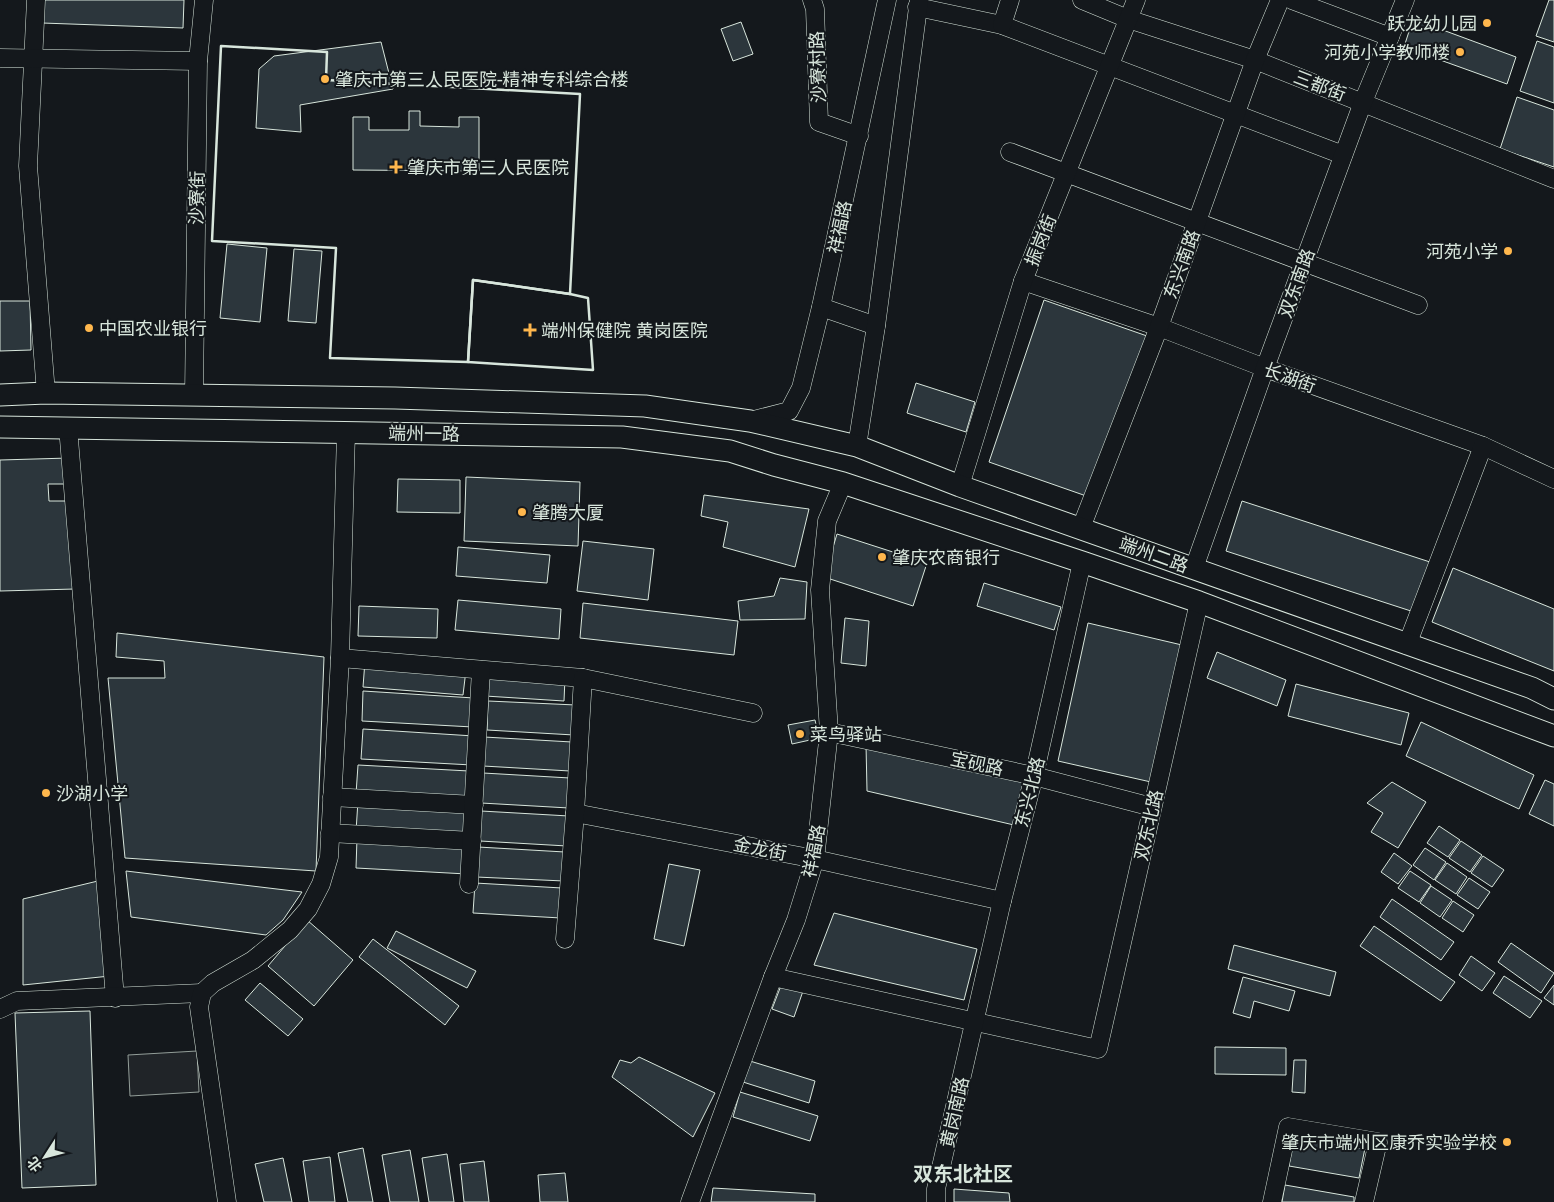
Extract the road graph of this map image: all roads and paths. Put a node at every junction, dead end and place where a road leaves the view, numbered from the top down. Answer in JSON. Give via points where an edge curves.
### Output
{"nodes":[{"id":1,"x":36,"y":0,"type":"edge"},
{"id":2,"x":204,"y":0,"type":"edge"},
{"id":3,"x":812,"y":0,"type":"edge"},
{"id":4,"x":887,"y":0,"type":"edge"},
{"id":5,"x":1010,"y":0,"type":"edge"},
{"id":6,"x":1082,"y":0,"type":"edge"},
{"id":7,"x":1136,"y":0,"type":"edge"},
{"id":8,"x":1280,"y":0,"type":"edge"},
{"id":9,"x":1292,"y":0,"type":"edge"},
{"id":10,"x":1405,"y":0,"type":"edge"},
{"id":11,"x":918,"y":3,"type":"edge"},
{"id":12,"x":1128,"y":19,"type":"junction"},
{"id":13,"x":1002,"y":25,"type":"junction"},
{"id":14,"x":1390,"y":37,"type":"junction"},
{"id":15,"x":0,"y":58,"type":"edge"},
{"id":16,"x":33,"y":59,"type":"junction"},
{"id":17,"x":1255,"y":60,"type":"junction"},
{"id":18,"x":198,"y":61,"type":"junction"},
{"id":19,"x":1109,"y":66,"type":"junction"},
{"id":20,"x":1363,"y":102,"type":"junction"},
{"id":21,"x":1236,"y":114,"type":"junction"},
{"id":22,"x":859,"y":136,"type":"junction"},
{"id":23,"x":1010,"y":152,"type":"dead end"},
{"id":24,"x":1343,"y":155,"type":"junction"},
{"id":25,"x":1066,"y":173,"type":"junction"},
{"id":26,"x":1554,"y":179,"type":"edge"},
{"id":27,"x":1196,"y":222,"type":"junction"},
{"id":28,"x":1304,"y":262,"type":"junction"},
{"id":29,"x":1023,"y":281,"type":"junction"},
{"id":30,"x":1418,"y":305,"type":"dead end"},
{"id":31,"x":821,"y":307,"type":"junction"},
{"id":32,"x":876,"y":326,"type":"junction"},
{"id":33,"x":1159,"y":327,"type":"junction"},
{"id":34,"x":1265,"y":368,"type":"junction"},
{"id":35,"x":46,"y":393,"type":"junction"},
{"id":36,"x":6,"y":395,"type":"edge"},
{"id":37,"x":194,"y":395,"type":"junction"},
{"id":38,"x":750,"y":421,"type":"junction"},
{"id":39,"x":6,"y":427,"type":"edge"},
{"id":40,"x":68,"y":427,"type":"junction"},
{"id":41,"x":346,"y":432,"type":"junction"},
{"id":42,"x":857,"y":446,"type":"junction"},
{"id":43,"x":1483,"y":446,"type":"junction"},
{"id":44,"x":1554,"y":479,"type":"edge"},
{"id":45,"x":843,"y":483,"type":"junction"},
{"id":46,"x":960,"y":486,"type":"junction"},
{"id":47,"x":1081,"y":528,"type":"junction"},
{"id":48,"x":1082,"y":562,"type":"junction"},
{"id":49,"x":1194,"y":568,"type":"junction"},
{"id":50,"x":1199,"y":602,"type":"junction"},
{"id":51,"x":1407,"y":645,"type":"junction"},
{"id":52,"x":340,"y":658,"type":"junction"},
{"id":53,"x":481,"y":670,"type":"junction"},
{"id":54,"x":583,"y":678,"type":"junction"},
{"id":55,"x":1554,"y":699,"type":"edge"},
{"id":56,"x":753,"y":713,"type":"dead end"},
{"id":57,"x":829,"y":732,"type":"junction"},
{"id":58,"x":1554,"y":736,"type":"edge"},
{"id":59,"x":1034,"y":776,"type":"junction"},
{"id":60,"x":332,"y":797,"type":"junction"},
{"id":61,"x":474,"y":805,"type":"junction"},
{"id":62,"x":1152,"y":808,"type":"junction"},
{"id":63,"x":575,"y":812,"type":"junction"},
{"id":64,"x":330,"y":833,"type":"junction"},
{"id":65,"x":472,"y":842,"type":"junction"},
{"id":66,"x":815,"y":859,"type":"junction"},
{"id":67,"x":469,"y":884,"type":"dead end"},
{"id":68,"x":1002,"y":901,"type":"junction"},
{"id":69,"x":565,"y":939,"type":"dead end"},
{"id":70,"x":773,"y":977,"type":"junction"},
{"id":71,"x":202,"y":993,"type":"junction"},
{"id":72,"x":116,"y":998,"type":"junction"},
{"id":73,"x":0,"y":1009,"type":"edge"},
{"id":74,"x":975,"y":1022,"type":"junction"},
{"id":75,"x":690,"y":1201,"type":"edge"},
{"id":76,"x":227,"y":1202,"type":"edge"},
{"id":77,"x":936,"y":1202,"type":"edge"},
{"id":78,"x":1272,"y":1202,"type":"edge"},
{"id":79,"x":1364,"y":1202,"type":"edge"}],
"edges":[{"from":1,"to":16,"type":"street"},
{"from":2,"to":18,"type":"street","name":"沙寮街"},
{"from":3,"to":22,"type":"street","name":"沙寮村路","via":[[819,122]]},
{"from":4,"to":22,"type":"street","name":"祥福路"},
{"from":5,"to":13,"type":"street"},
{"from":6,"to":12,"type":"street","name":"三都街"},
{"from":7,"to":12,"type":"street","name":"振岗街"},
{"from":8,"to":17,"type":"street","name":"东兴南路"},
{"from":9,"to":14,"type":"street"},
{"from":10,"to":14,"type":"street","name":"双东南路"},
{"from":11,"to":13,"type":"street"},
{"from":11,"to":32,"type":"street"},
{"from":12,"to":17,"type":"street","name":"三都街"},
{"from":12,"to":19,"type":"street","name":"振岗街"},
{"from":13,"to":19,"type":"street"},
{"from":14,"to":20,"type":"street","name":"双东南路"},
{"from":15,"to":16,"type":"street"},
{"from":16,"to":18,"type":"street"},
{"from":16,"to":35,"type":"street","via":[[28,166]]},
{"from":17,"to":20,"type":"street","name":"三都街"},
{"from":17,"to":21,"type":"street","name":"东兴南路"},
{"from":18,"to":37,"type":"street","name":"沙寮街"},
{"from":19,"to":21,"type":"street"},
{"from":19,"to":25,"type":"street","name":"振岗街"},
{"from":20,"to":24,"type":"street","name":"双东南路"},
{"from":20,"to":26,"type":"street","name":"三都街"},
{"from":21,"to":24,"type":"street"},
{"from":21,"to":27,"type":"street","name":"东兴南路"},
{"from":22,"to":31,"type":"street","name":"祥福路"},
{"from":23,"to":25,"type":"street"},
{"from":24,"to":28,"type":"street","name":"双东南路"},
{"from":25,"to":27,"type":"street"},
{"from":25,"to":29,"type":"street","name":"振岗街"},
{"from":27,"to":28,"type":"street"},
{"from":27,"to":33,"type":"street","name":"东兴南路"},
{"from":28,"to":30,"type":"street"},
{"from":28,"to":34,"type":"street","name":"双东南路"},
{"from":29,"to":33,"type":"street","name":"长湖街"},
{"from":29,"to":46,"type":"street","name":"振岗街"},
{"from":31,"to":32,"type":"street"},
{"from":31,"to":38,"type":"street","name":"祥福路","via":[[802,388],[789,411]]},
{"from":32,"to":42,"type":"street"},
{"from":33,"to":34,"type":"street","name":"长湖街"},
{"from":33,"to":47,"type":"street","name":"东兴南路"},
{"from":34,"to":43,"type":"street","name":"长湖街"},
{"from":34,"to":49,"type":"street","name":"双东南路"},
{"from":35,"to":36,"type":"main road","name":"端州一路"},
{"from":35,"to":37,"type":"main road","name":"端州一路"},
{"from":36,"to":39,"type":"main road"},
{"from":37,"to":38,"type":"main road","name":"端州一路","via":[[645,406]]},
{"from":38,"to":42,"type":"main road","name":"端州二路"},
{"from":39,"to":40,"type":"main road","name":"端州一路"},
{"from":40,"to":41,"type":"main road","name":"端州一路"},
{"from":40,"to":72,"type":"street"},
{"from":41,"to":45,"type":"main road","name":"端州一路","via":[[622,437],[730,451]]},
{"from":41,"to":52,"type":"street"},
{"from":42,"to":46,"type":"main road","name":"端州二路"},
{"from":43,"to":44,"type":"street","name":"长湖街"},
{"from":43,"to":51,"type":"street"},
{"from":45,"to":48,"type":"main road","name":"端州二路"},
{"from":45,"to":57,"type":"street","name":"祥福路","via":[[827,521],[820,590]]},
{"from":46,"to":47,"type":"main road","name":"端州二路"},
{"from":47,"to":49,"type":"main road","name":"端州二路"},
{"from":48,"to":50,"type":"main road","name":"端州二路"},
{"from":48,"to":59,"type":"street","name":"东兴北路"},
{"from":49,"to":51,"type":"main road","name":"端州二路"},
{"from":50,"to":58,"type":"main road","name":"端州二路"},
{"from":50,"to":62,"type":"street","name":"双东北路"},
{"from":51,"to":55,"type":"main road","name":"端州二路","via":[[1532,688]]},
{"from":52,"to":53,"type":"street"},
{"from":52,"to":60,"type":"street"},
{"from":53,"to":54,"type":"street"},
{"from":53,"to":61,"type":"street"},
{"from":54,"to":56,"type":"street"},
{"from":54,"to":63,"type":"street"},
{"from":57,"to":59,"type":"street","name":"宝砚路"},
{"from":57,"to":66,"type":"street","name":"祥福路"},
{"from":59,"to":62,"type":"street","name":"宝砚路"},
{"from":59,"to":68,"type":"street","name":"东兴北路"},
{"from":60,"to":61,"type":"street"},
{"from":60,"to":64,"type":"street"},
{"from":61,"to":65,"type":"street"},
{"from":62,"to":74,"type":"street","name":"双东北路","via":[[1098,1049]]},
{"from":63,"to":66,"type":"street","name":"金龙街"},
{"from":63,"to":69,"type":"street"},
{"from":64,"to":65,"type":"street"},
{"from":64,"to":71,"type":"street","via":[[324,875],[308,909],[290,930]]},
{"from":65,"to":67,"type":"street"},
{"from":66,"to":68,"type":"street","name":"金龙街"},
{"from":66,"to":70,"type":"street","name":"祥福路","via":[[796,920]]},
{"from":68,"to":74,"type":"street","name":"东兴北路"},
{"from":70,"to":74,"type":"street"},
{"from":70,"to":75,"type":"street","name":"祥福路"},
{"from":71,"to":72,"type":"street"},
{"from":71,"to":76,"type":"street","via":[[199,1007]]},
{"from":72,"to":73,"type":"street","via":[[17,1001]]},
{"from":74,"to":77,"type":"street","name":"黄岗南路","via":[[936,1190]]},
{"from":78,"to":79,"type":"street","via":[[1288,1127],[1378,1142]]}]}
